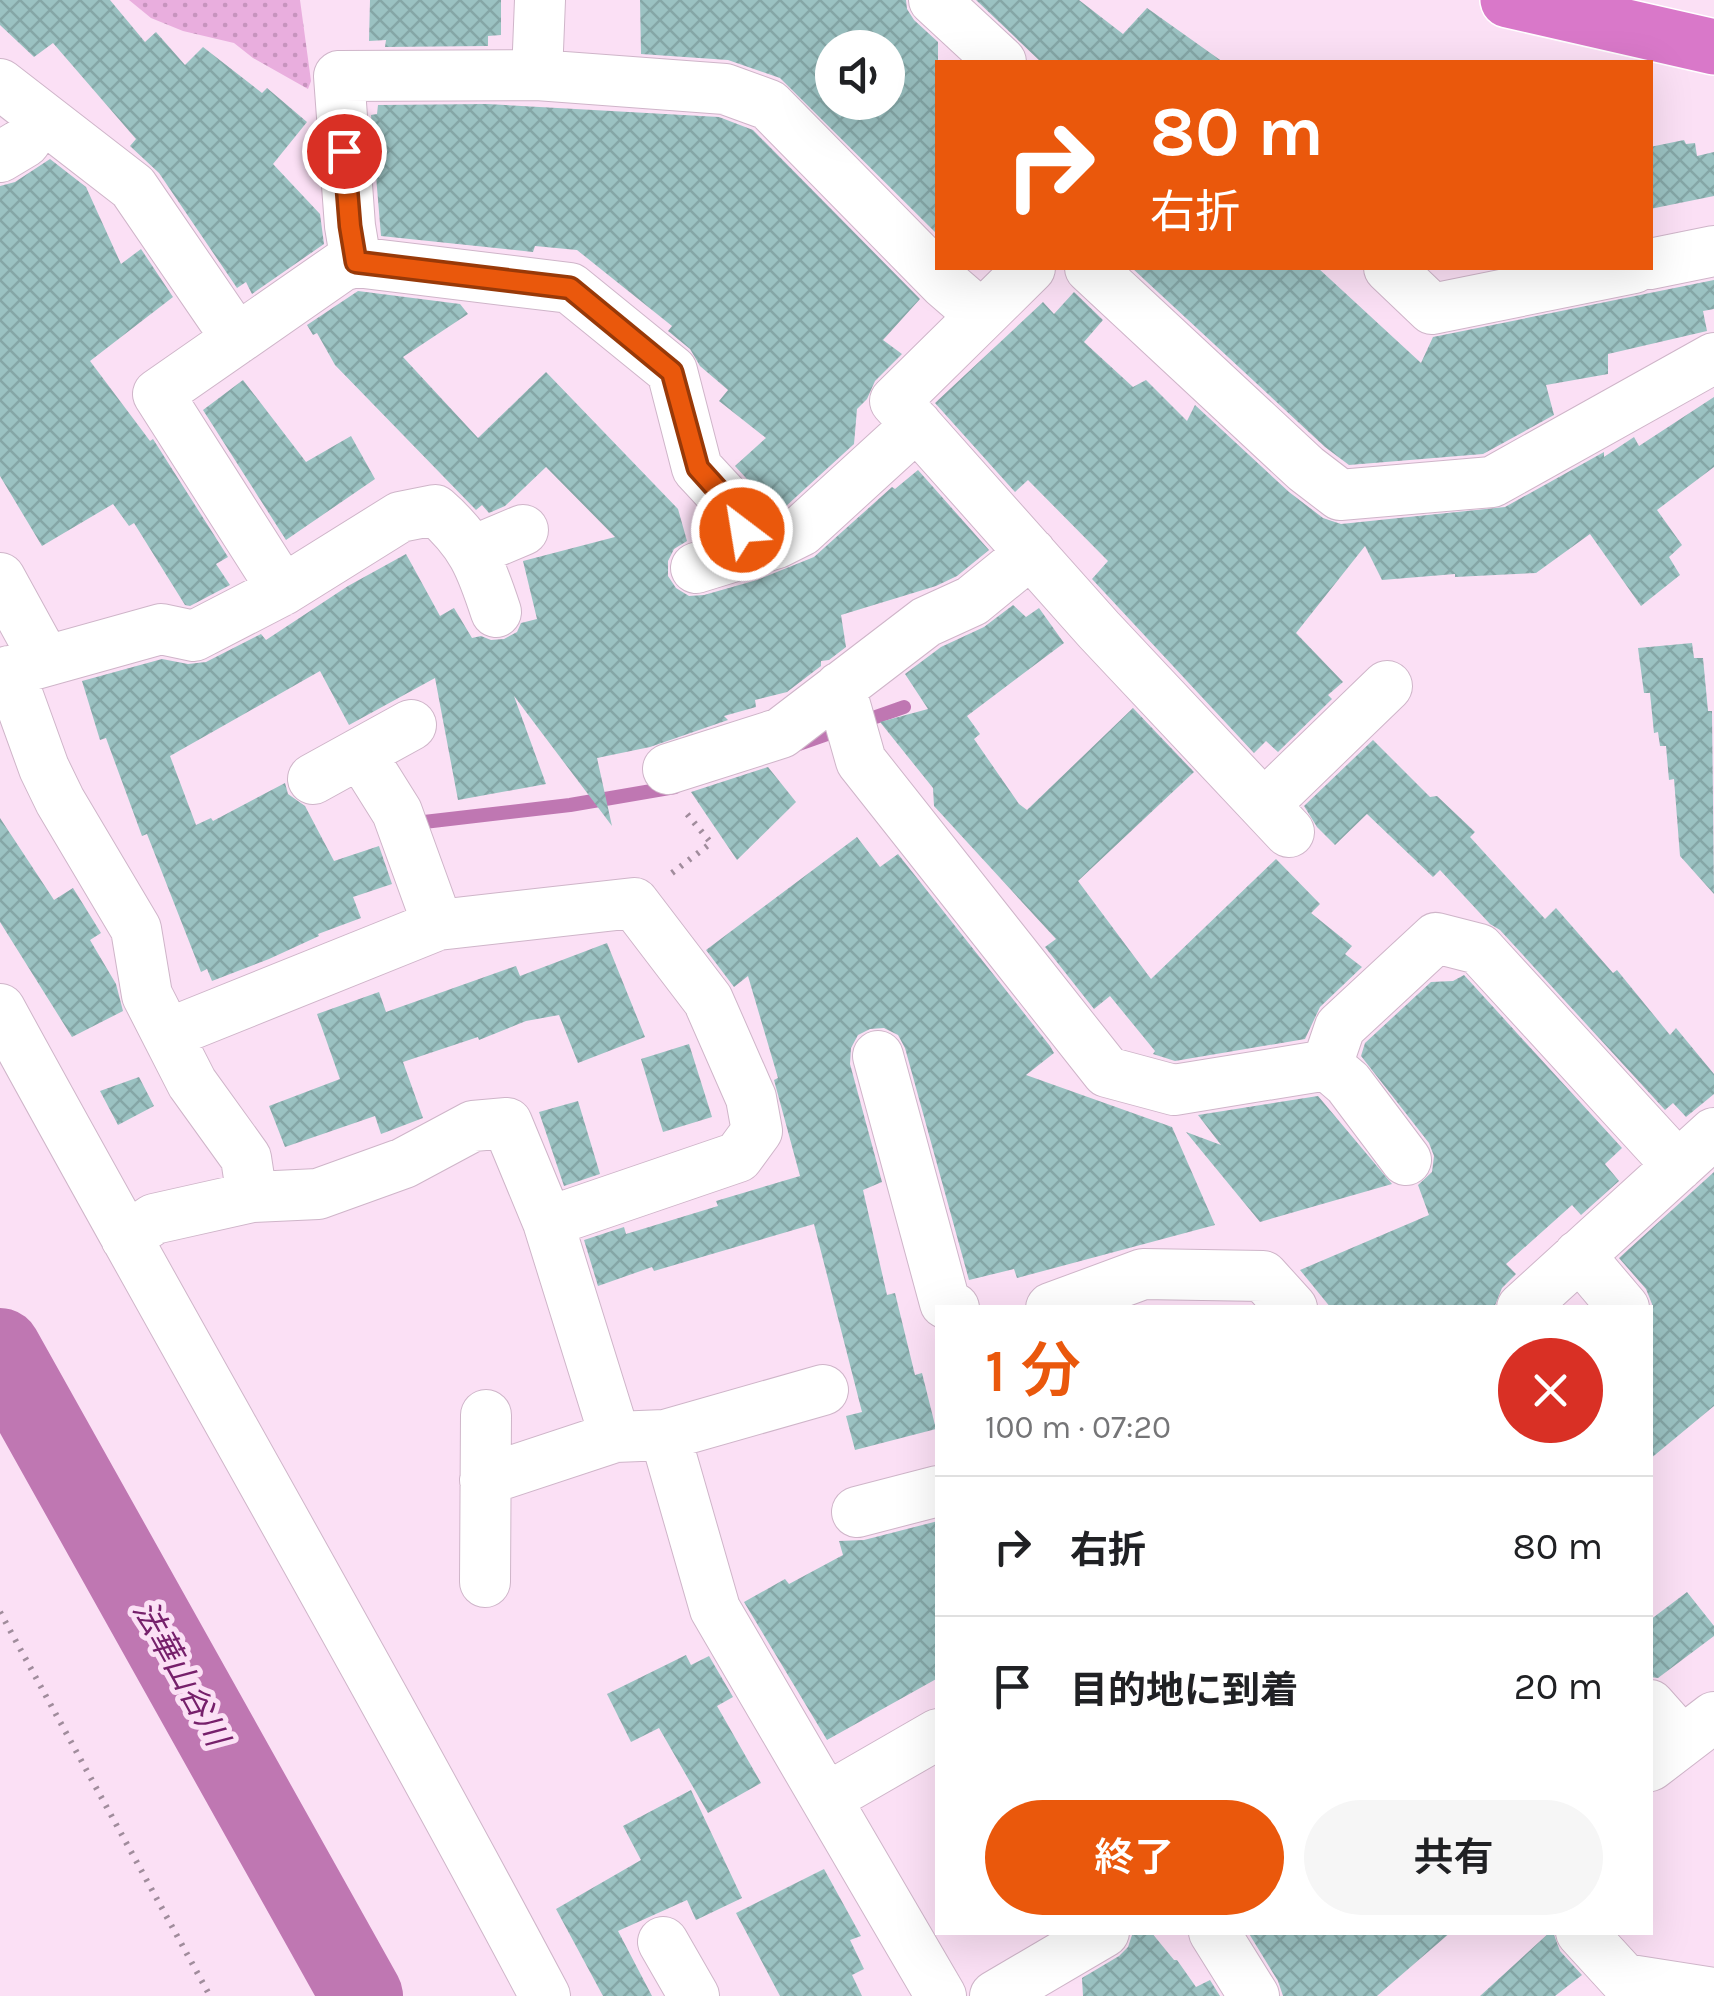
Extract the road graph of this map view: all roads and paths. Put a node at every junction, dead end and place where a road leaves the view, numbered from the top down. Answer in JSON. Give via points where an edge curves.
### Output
{"nodes":[{"id":1,"x":540,"y":0,"type":"edge"},
{"id":2,"x":934,"y":0,"type":"edge"},
{"id":3,"x":1508,"y":0,"type":"edge"},
{"id":4,"x":1714,"y":47,"type":"edge"},
{"id":5,"x":999,"y":60,"type":"edge"},
{"id":6,"x":537,"y":75,"type":"junction"},
{"id":7,"x":0,"y":84,"type":"edge"},
{"id":8,"x":42,"y":117,"type":"junction"},
{"id":9,"x":0,"y":157,"type":"edge"},
{"id":10,"x":1714,"y":251,"type":"edge"},
{"id":11,"x":356,"y":262,"type":"junction"},
{"id":12,"x":1653,"y":263,"type":"edge"},
{"id":13,"x":1028,"y":270,"type":"edge"},
{"id":14,"x":1092,"y":270,"type":"edge"},
{"id":15,"x":1391,"y":270,"type":"edge"},
{"id":16,"x":1624,"y":270,"type":"edge"},
{"id":17,"x":981,"y":315,"type":"junction"},
{"id":18,"x":238,"y":338,"type":"junction"},
{"id":19,"x":1714,"y":358,"type":"edge"},
{"id":20,"x":917,"y":425,"type":"junction"},
{"id":21,"x":523,"y":530,"type":"dead end"},
{"id":22,"x":473,"y":551,"type":"junction"},
{"id":23,"x":749,"y":552,"type":"junction"},
{"id":24,"x":1031,"y":553,"type":"junction"},
{"id":25,"x":696,"y":568,"type":"dead end"},
{"id":26,"x":0,"y":578,"type":"edge"},
{"id":27,"x":283,"y":590,"type":"junction"},
{"id":28,"x":496,"y":612,"type":"dead end"},
{"id":29,"x":18,"y":668,"type":"edge"},
{"id":30,"x":1387,"y":686,"type":"dead end"},
{"id":31,"x":840,"y":687,"type":"junction"},
{"id":32,"x":410,"y":725,"type":"dead end"},
{"id":33,"x":360,"y":753,"type":"junction"},
{"id":34,"x":670,"y":769,"type":"joint"},
{"id":35,"x":313,"y":779,"type":"dead end"},
{"id":36,"x":634,"y":903,"type":"junction"},
{"id":37,"x":438,"y":925,"type":"junction"},
{"id":38,"x":0,"y":1009,"type":"edge"},
{"id":39,"x":167,"y":1034,"type":"junction"},
{"id":40,"x":878,"y":1056,"type":"dead end"},
{"id":41,"x":1327,"y":1065,"type":"junction"},
{"id":42,"x":1696,"y":1149,"type":"edge"},
{"id":43,"x":1406,"y":1160,"type":"dead end"},
{"id":44,"x":252,"y":1197,"type":"junction"},
{"id":45,"x":548,"y":1222,"type":"junction"},
{"id":46,"x":126,"y":1238,"type":"junction"},
{"id":47,"x":1579,"y":1255,"type":"junction"},
{"id":48,"x":948,"y":1305,"type":"edge"},
{"id":49,"x":1058,"y":1305,"type":"edge"},
{"id":50,"x":1289,"y":1305,"type":"edge"},
{"id":51,"x":1525,"y":1305,"type":"edge"},
{"id":52,"x":1621,"y":1305,"type":"edge"},
{"id":53,"x":823,"y":1390,"type":"dead end"},
{"id":54,"x":486,"y":1415,"type":"dead end"},
{"id":55,"x":666,"y":1435,"type":"junction"},
{"id":56,"x":615,"y":1437,"type":"junction"},
{"id":57,"x":486,"y":1480,"type":"junction"},
{"id":58,"x":935,"y":1492,"type":"edge"},
{"id":59,"x":857,"y":1512,"type":"dead end"},
{"id":60,"x":485,"y":1582,"type":"dead end"},
{"id":61,"x":0,"y":1612,"type":"edge"},
{"id":62,"x":935,"y":1736,"type":"edge"},
{"id":63,"x":827,"y":1798,"type":"junction"},
{"id":64,"x":1099,"y":1935,"type":"edge"},
{"id":65,"x":1216,"y":1935,"type":"edge"},
{"id":66,"x":1584,"y":1935,"type":"edge"},
{"id":67,"x":664,"y":1942,"type":"dead end"},
{"id":68,"x":1714,"y":1993,"type":"edge"},
{"id":69,"x":210,"y":1996,"type":"edge"},
{"id":70,"x":545,"y":1996,"type":"edge"},
{"id":71,"x":694,"y":1996,"type":"edge"},
{"id":72,"x":941,"y":1996,"type":"edge"},
{"id":73,"x":995,"y":1996,"type":"edge"},
{"id":74,"x":1254,"y":1996,"type":"edge"}],
"edges":[{"from":1,"to":6,"type":"street"},
{"from":2,"to":5,"type":"street"},
{"from":3,"to":4,"type":"highway"},
{"from":6,"to":11,"type":"street","via":[[339,76]]},
{"from":6,"to":17,"type":"street","via":[[725,88],[770,105]]},
{"from":7,"to":8,"type":"street"},
{"from":8,"to":9,"type":"street","via":[[24,142]]},
{"from":8,"to":18,"type":"street","via":[[132,187]]},
{"from":10,"to":12,"type":"street"},
{"from":11,"to":18,"type":"street"},
{"from":11,"to":23,"type":"street","via":[[570,288],[672,372],[698,468],[735,509]]},
{"from":13,"to":17,"type":"street"},
{"from":14,"to":19,"type":"street","via":[[1340,495],[1492,482]]},
{"from":15,"to":16,"type":"street","via":[[1432,308]]},
{"from":17,"to":20,"type":"street","via":[[896,400]]},
{"from":18,"to":27,"type":"street","via":[[158,394]]},
{"from":20,"to":23,"type":"street","via":[[801,531]]},
{"from":20,"to":24,"type":"street"},
{"from":21,"to":22,"type":"street"},
{"from":22,"to":27,"type":"street","via":[[434,510],[400,517]]},
{"from":22,"to":28,"type":"street"},
{"from":23,"to":25,"type":"street"},
{"from":24,"to":30,"type":"street","via":[[1276,818]]},
{"from":24,"to":31,"type":"street","via":[[972,601],[926,622]]},
{"from":26,"to":29,"type":"street"},
{"from":27,"to":29,"type":"street","via":[[194,636],[162,629]]},
{"from":29,"to":39,"type":"street","via":[[77,862],[136,928],[147,995]]},
{"from":31,"to":34,"type":"street","via":[[781,733]]},
{"from":31,"to":41,"type":"street","via":[[861,761],[1107,1072],[1174,1090]]},
{"from":32,"to":33,"type":"street"},
{"from":33,"to":35,"type":"street"},
{"from":33,"to":37,"type":"street","via":[[396,812]]},
{"from":34,"to":36,"type":"path","via":[[672,795],[711,843]]},
{"from":36,"to":37,"type":"street"},
{"from":36,"to":45,"type":"street","via":[[708,1000],[751,1098],[756,1132],[738,1157]]},
{"from":37,"to":39,"type":"street"},
{"from":38,"to":46,"type":"street"},
{"from":39,"to":44,"type":"street","via":[[192,1083],[246,1158]]},
{"from":40,"to":48,"type":"street"},
{"from":41,"to":42,"type":"street","via":[[1340,1027],[1436,938],[1480,949]]},
{"from":41,"to":43,"type":"street"},
{"from":42,"to":47,"type":"street"},
{"from":44,"to":45,"type":"street","via":[[318,1194],[404,1162],[472,1126],[508,1123]]},
{"from":44,"to":46,"type":"street","via":[[154,1220]]},
{"from":45,"to":56,"type":"street"},
{"from":46,"to":70,"type":"street"},
{"from":47,"to":51,"type":"street"},
{"from":47,"to":52,"type":"street"},
{"from":49,"to":50,"type":"street","via":[[1143,1274],[1263,1276]]},
{"from":53,"to":55,"type":"street"},
{"from":54,"to":57,"type":"street"},
{"from":55,"to":56,"type":"street"},
{"from":55,"to":63,"type":"street","via":[[715,1609]]},
{"from":56,"to":57,"type":"street"},
{"from":57,"to":60,"type":"street"},
{"from":58,"to":59,"type":"street"},
{"from":61,"to":69,"type":"path"},
{"from":62,"to":63,"type":"street"},
{"from":63,"to":72,"type":"street"},
{"from":64,"to":73,"type":"street"},
{"from":65,"to":74,"type":"street"},
{"from":66,"to":68,"type":"street","via":[[1624,1980]]},
{"from":67,"to":71,"type":"street"}]}
